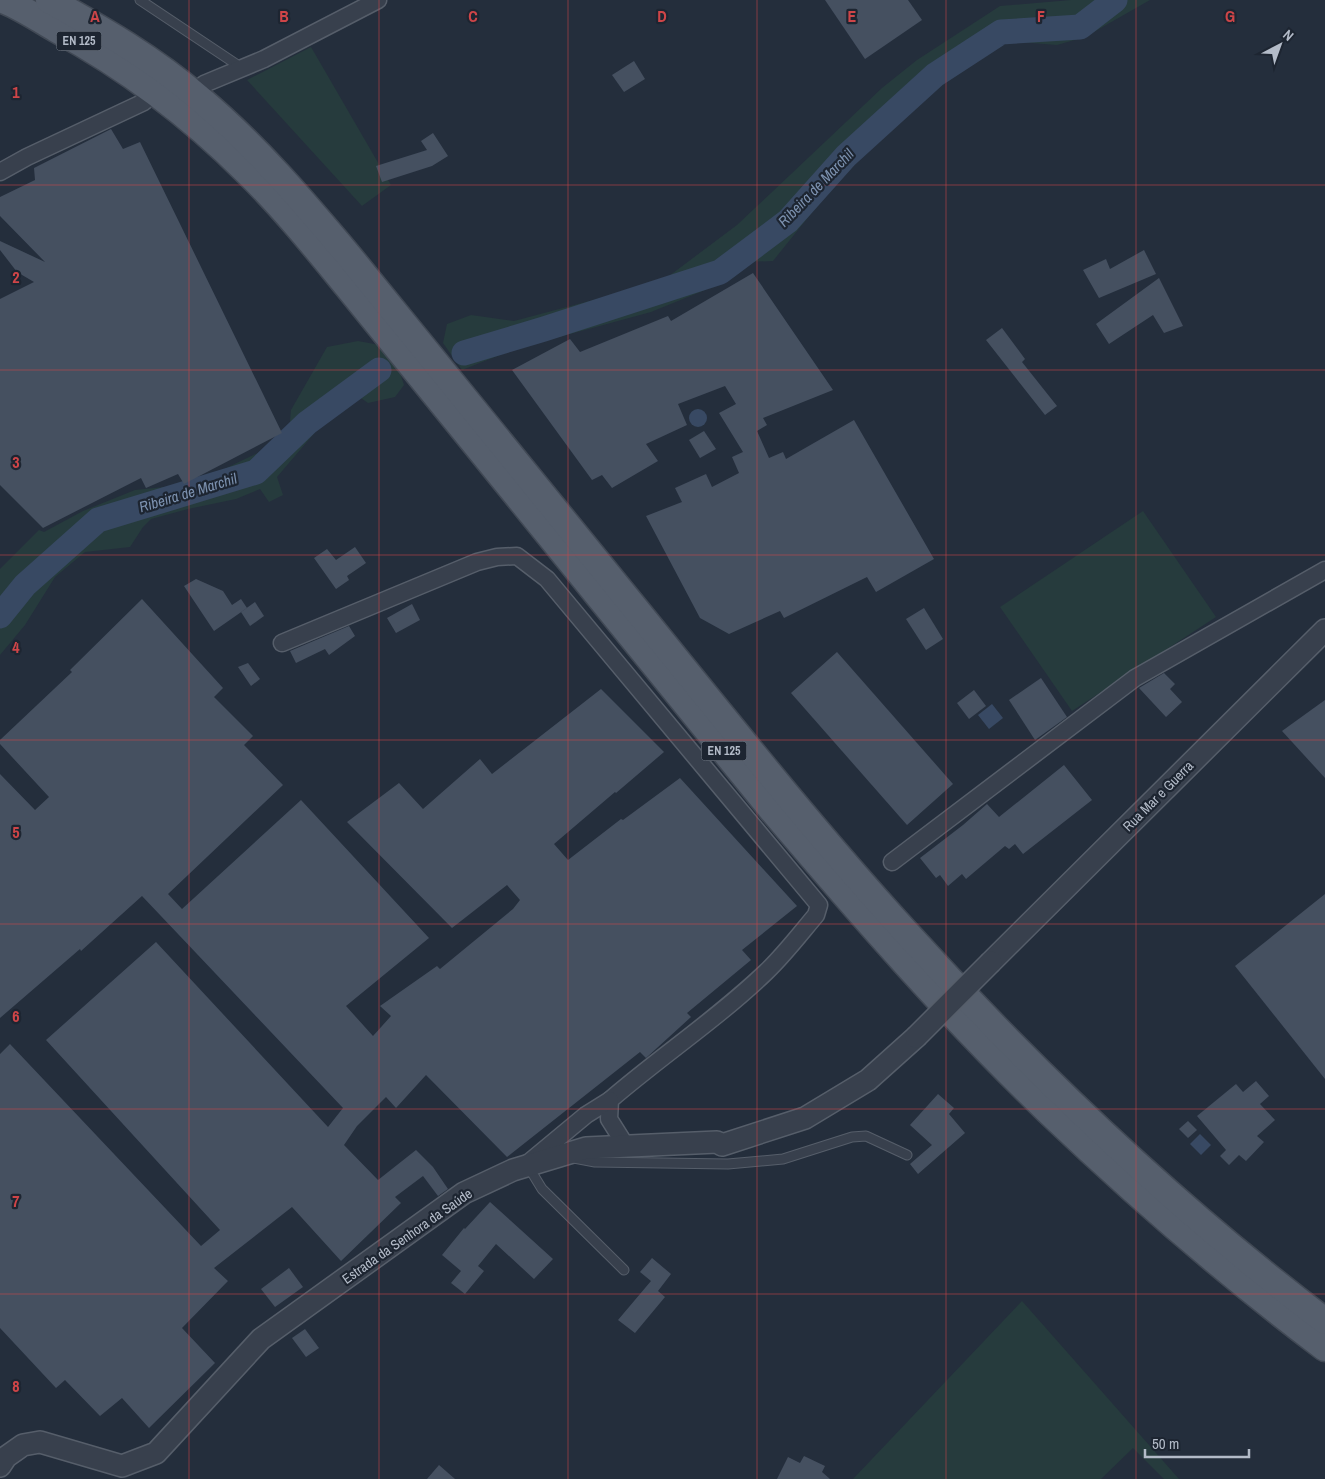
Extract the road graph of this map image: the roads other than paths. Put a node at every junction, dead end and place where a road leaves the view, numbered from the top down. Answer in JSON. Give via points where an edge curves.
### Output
{"nodes":[{"id":1,"x":3,"y":0,"type":"edge"},
{"id":2,"x":49,"y":0,"type":"edge"},
{"id":3,"x":140,"y":0,"type":"edge"},
{"id":4,"x":378,"y":0,"type":"edge"},
{"id":5,"x":242,"y":68,"type":"junction"},
{"id":6,"x":188,"y":92,"type":"junction"},
{"id":7,"x":147,"y":96,"type":"junction"},
{"id":8,"x":0,"y":172,"type":"edge"},
{"id":9,"x":1325,"y":570,"type":"edge"},
{"id":10,"x":1325,"y":630,"type":"edge"},
{"id":11,"x":282,"y":643,"type":"dead end"},
{"id":12,"x":892,"y":862,"type":"dead end"},
{"id":13,"x":916,"y":1037,"type":"joint"},
{"id":14,"x":610,"y":1100,"type":"junction"},
{"id":15,"x":626,"y":1146,"type":"junction"},
{"id":16,"x":907,"y":1155,"type":"dead end"},
{"id":17,"x":558,"y":1156,"type":"junction"},
{"id":18,"x":526,"y":1166,"type":"junction"},
{"id":19,"x":624,"y":1270,"type":"dead end"},
{"id":20,"x":1325,"y":1321,"type":"edge"},
{"id":21,"x":1325,"y":1348,"type":"edge"},
{"id":22,"x":0,"y":1466,"type":"edge"}],
"edges":[{"from":1,"to":7,"type":"main road","number":"EN 125","via":[[89,46]]},
{"from":2,"to":6,"type":"main road","number":"EN 125","via":[[148,59]]},
{"from":3,"to":5,"type":"lane"},
{"from":4,"to":5,"type":"street"},
{"from":5,"to":6,"type":"street"},
{"from":6,"to":7,"type":"main road"},
{"from":6,"to":20,"type":"main road","number":"EN 125","via":[[240,135],[297,194],[752,752],[910,936],[978,1009],[1104,1134],[1206,1227]]},
{"from":6,"to":21,"type":"main road","number":"EN 125","via":[[214,140],[295,224],[843,894],[1047,1110],[1123,1182],[1271,1308]]},
{"from":7,"to":8,"type":"street"},
{"from":9,"to":12,"type":"street","via":[[1135,678]]},
{"from":10,"to":13,"type":"street","name":"Rua Mar e Guerra","bridge":true},
{"from":11,"to":14,"type":"street","via":[[477,562],[517,556],[546,579],[819,905],[816,916],[767,971]]},
{"from":13,"to":15,"type":"street","name":"Estrada da Senhora da Saúde","via":[[868,1080],[804,1118],[722,1145],[717,1142]]},
{"from":14,"to":15,"type":"street","via":[[609,1119]]},
{"from":14,"to":18,"type":"street","via":[[586,1115]]},
{"from":15,"to":17,"type":"street","name":"Estrada da Senhora da Saúde","via":[[586,1148]]},
{"from":16,"to":17,"type":"lane","via":[[866,1136],[852,1136],[783,1159],[728,1164],[595,1162]]},
{"from":17,"to":18,"type":"street","name":"Estrada da Senhora da Saúde"},
{"from":18,"to":19,"type":"lane","via":[[542,1189]]},
{"from":18,"to":22,"type":"street","name":"Estrada da Senhora da Saúde","via":[[464,1193],[261,1339],[156,1453],[122,1466],[40,1442],[23,1445],[6,1457]]}]}
